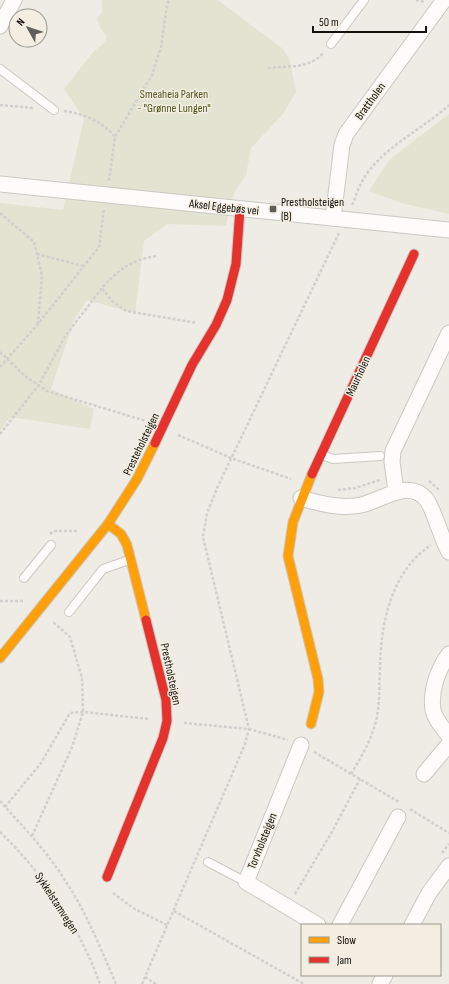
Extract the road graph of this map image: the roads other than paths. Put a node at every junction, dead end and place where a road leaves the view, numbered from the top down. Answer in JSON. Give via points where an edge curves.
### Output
{"nodes":[{"id":1,"x":14,"y":0,"type":"edge"},
{"id":2,"x":364,"y":0,"type":"edge"},
{"id":3,"x":444,"y":0,"type":"edge"},
{"id":4,"x":0,"y":26,"type":"edge"},
{"id":5,"x":331,"y":44,"type":"road end"},
{"id":6,"x":0,"y":69,"type":"edge"},
{"id":7,"x":54,"y":110,"type":"dead end"},
{"id":8,"x":0,"y":184,"type":"edge"},
{"id":9,"x":240,"y":209,"type":"junction"},
{"id":10,"x":340,"y":218,"type":"junction"},
{"id":11,"x":449,"y":230,"type":"edge"},
{"id":12,"x":414,"y":254,"type":"dead end"},
{"id":13,"x":449,"y":334,"type":"edge"},
{"id":14,"x":322,"y":456,"type":"junction"},
{"id":15,"x":380,"y":456,"type":"dead end"},
{"id":16,"x":396,"y":491,"type":"junction"},
{"id":17,"x":301,"y":498,"type":"junction"},
{"id":18,"x":105,"y":527,"type":"junction"},
{"id":19,"x":51,"y":545,"type":"dead end"},
{"id":20,"x":445,"y":546,"type":"edge"},
{"id":21,"x":132,"y":559,"type":"junction"},
{"id":22,"x":24,"y":578,"type":"dead end"},
{"id":23,"x":69,"y":612,"type":"dead end"},
{"id":24,"x":449,"y":654,"type":"edge"},
{"id":25,"x":0,"y":658,"type":"edge"},
{"id":26,"x":311,"y":724,"type":"dead end"},
{"id":27,"x":449,"y":736,"type":"edge"},
{"id":28,"x":449,"y":744,"type":"edge"},
{"id":29,"x":301,"y":745,"type":"road end"},
{"id":30,"x":424,"y":774,"type":"dead end"},
{"id":31,"x":398,"y":817,"type":"dead end"},
{"id":32,"x":208,"y":862,"type":"dead end"},
{"id":33,"x":449,"y":866,"type":"edge"},
{"id":34,"x":107,"y":877,"type":"dead end"},
{"id":35,"x":246,"y":882,"type":"junction"},
{"id":36,"x":316,"y":924,"type":"edge"},
{"id":37,"x":341,"y":924,"type":"edge"},
{"id":38,"x":413,"y":924,"type":"edge"}],
"edges":[{"from":1,"to":4,"type":"street"},
{"from":2,"to":5,"type":"lane"},
{"from":3,"to":10,"type":"street","name":"Brattholen","via":[[346,134],[342,145]]},
{"from":6,"to":7,"type":"lane"},
{"from":8,"to":9,"type":"street","name":"Aksel Eggebøs vei"},
{"from":9,"to":10,"type":"street","name":"Aksel Eggebøs vei"},
{"from":9,"to":18,"type":"street","name":"Presteholsteigen","via":[[236,264],[227,300],[216,326],[192,365],[137,479]]},
{"from":10,"to":11,"type":"street","name":"Aksel Eggebøs vei"},
{"from":12,"to":14,"type":"street","name":"Maurholen"},
{"from":13,"to":16,"type":"street","via":[[394,451],[392,462]]},
{"from":14,"to":15,"type":"lane","via":[[334,459]]},
{"from":14,"to":17,"type":"street","name":"Maurholen"},
{"from":16,"to":17,"type":"street","via":[[362,505],[336,507]]},
{"from":16,"to":20,"type":"street","via":[[412,491],[427,501]]},
{"from":17,"to":26,"type":"street","name":"Maurholen","via":[[288,538],[288,556],[318,680],[319,692]]},
{"from":18,"to":21,"type":"street","name":"Prestholsteigen","via":[[121,534]]},
{"from":18,"to":25,"type":"street","name":"Presteholsteigen"},
{"from":19,"to":22,"type":"lane"},
{"from":21,"to":23,"type":"lane","via":[[103,569]]},
{"from":21,"to":34,"type":"street","name":"Prestholsteigen","via":[[166,700],[167,721],[163,738]]},
{"from":24,"to":27,"type":"street","via":[[438,673],[433,700],[433,710]]},
{"from":28,"to":30,"type":"street"},
{"from":29,"to":35,"type":"street","name":"Torvholsteigen"},
{"from":31,"to":37,"type":"street"},
{"from":32,"to":35,"type":"lane"},
{"from":33,"to":38,"type":"street","via":[[429,893]]},
{"from":35,"to":36,"type":"street","name":"Torvholsteigen"}]}
